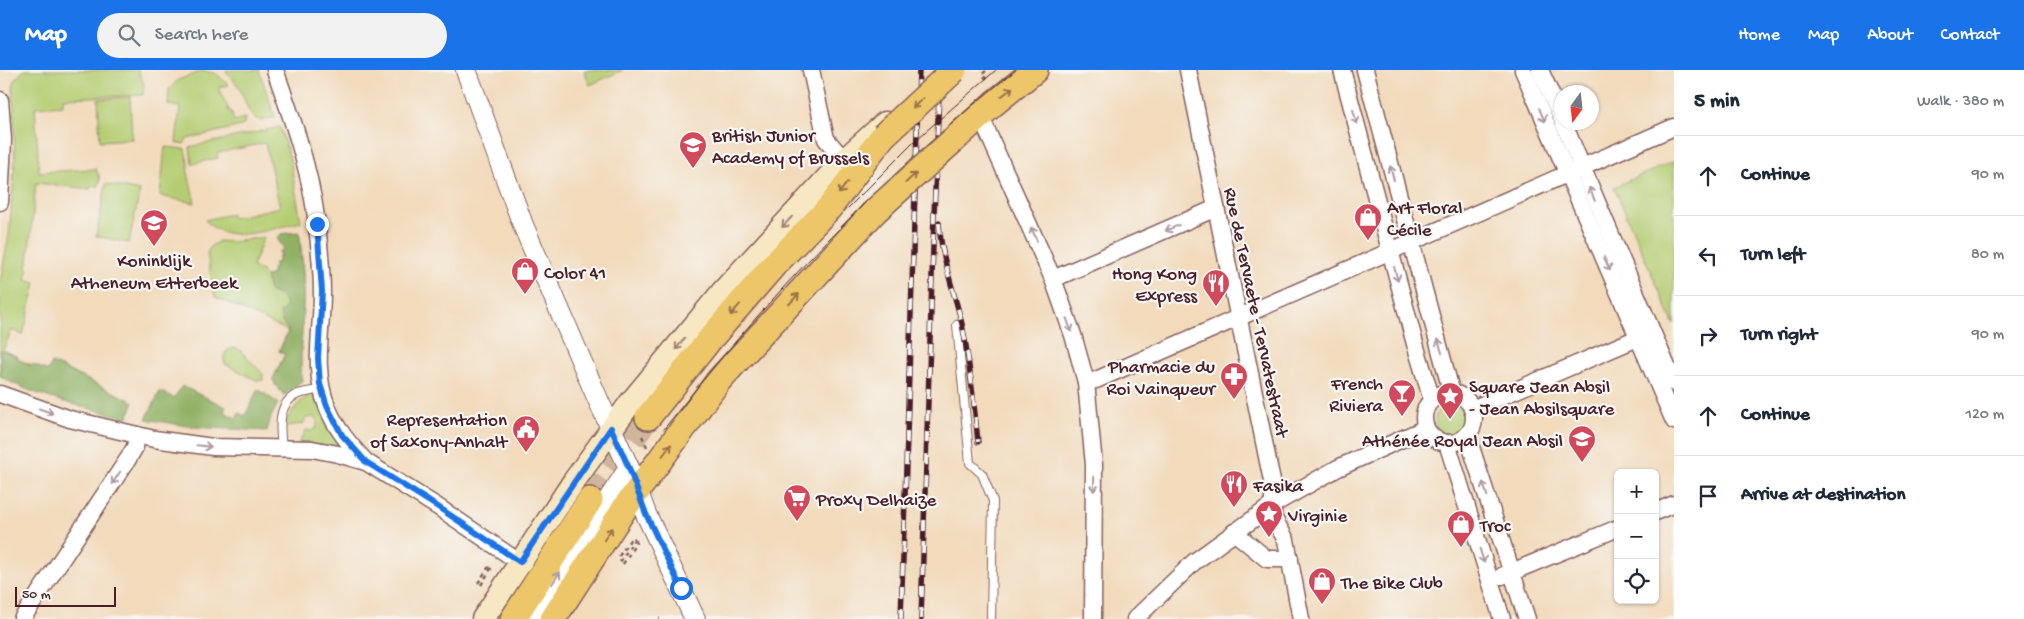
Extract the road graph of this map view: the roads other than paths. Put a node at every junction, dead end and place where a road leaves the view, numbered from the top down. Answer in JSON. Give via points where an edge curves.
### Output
{"nodes":[{"id":1,"x":275,"y":70,"type":"edge"},
{"id":2,"x":466,"y":70,"type":"edge"},
{"id":3,"x":810,"y":70,"type":"edge"},
{"id":4,"x":954,"y":70,"type":"edge"},
{"id":5,"x":1035,"y":70,"type":"edge"},
{"id":6,"x":1188,"y":70,"type":"edge"},
{"id":7,"x":1342,"y":70,"type":"edge"},
{"id":8,"x":1365,"y":70,"type":"edge"},
{"id":9,"x":1523,"y":70,"type":"edge"},
{"id":10,"x":1540,"y":70,"type":"edge"},
{"id":11,"x":0,"y":100,"type":"edge"},
{"id":12,"x":1554,"y":102,"type":"edge"},
{"id":13,"x":980,"y":115,"type":"junction"},
{"id":14,"x":1674,"y":126,"type":"edge"},
{"id":15,"x":884,"y":129,"type":"junction"},
{"id":16,"x":1564,"y":130,"type":"edge"},
{"id":17,"x":844,"y":160,"type":"junction"},
{"id":18,"x":1574,"y":171,"type":"junction"},
{"id":19,"x":0,"y":202,"type":"edge"},
{"id":20,"x":1216,"y":208,"type":"junction"},
{"id":21,"x":1411,"y":242,"type":"junction"},
{"id":22,"x":1390,"y":251,"type":"junction"},
{"id":23,"x":1053,"y":278,"type":"junction"},
{"id":24,"x":1238,"y":318,"type":"junction"},
{"id":25,"x":956,"y":325,"type":"dead end"},
{"id":26,"x":1645,"y":335,"type":"junction"},
{"id":27,"x":1086,"y":382,"type":"junction"},
{"id":28,"x":1674,"y":384,"type":"edge"},
{"id":29,"x":321,"y":389,"type":"junction"},
{"id":30,"x":0,"y":394,"type":"edge"},
{"id":31,"x":1452,"y":394,"type":"junction"},
{"id":32,"x":1432,"y":400,"type":"junction"},
{"id":33,"x":1472,"y":409,"type":"junction"},
{"id":34,"x":648,"y":417,"type":"tunnel mouth"},
{"id":35,"x":1674,"y":421,"type":"edge"},
{"id":36,"x":611,"y":428,"type":"junction"},
{"id":37,"x":1426,"y":428,"type":"junction"},
{"id":38,"x":137,"y":435,"type":"junction"},
{"id":39,"x":1467,"y":435,"type":"junction"},
{"id":40,"x":1447,"y":443,"type":"junction"},
{"id":41,"x":342,"y":447,"type":"junction"},
{"id":42,"x":282,"y":448,"type":"junction"},
{"id":43,"x":634,"y":479,"type":"junction"},
{"id":44,"x":590,"y":500,"type":"tunnel mouth"},
{"id":45,"x":1274,"y":504,"type":"junction"},
{"id":46,"x":1674,"y":504,"type":"edge"},
{"id":47,"x":1659,"y":510,"type":"edge"},
{"id":48,"x":1614,"y":530,"type":"edge"},
{"id":49,"x":1234,"y":532,"type":"junction"},
{"id":50,"x":1290,"y":559,"type":"junction"},
{"id":51,"x":520,"y":562,"type":"junction"},
{"id":52,"x":1513,"y":572,"type":"junction"},
{"id":53,"x":1491,"y":580,"type":"junction"},
{"id":54,"x":22,"y":619,"type":"edge"},
{"id":55,"x":483,"y":619,"type":"edge"},
{"id":56,"x":513,"y":619,"type":"edge"},
{"id":57,"x":530,"y":619,"type":"edge"},
{"id":58,"x":553,"y":619,"type":"edge"},
{"id":59,"x":695,"y":619,"type":"edge"},
{"id":60,"x":991,"y":619,"type":"edge"},
{"id":61,"x":1093,"y":619,"type":"edge"},
{"id":62,"x":1135,"y":619,"type":"edge"},
{"id":63,"x":1301,"y":619,"type":"edge"},
{"id":64,"x":1502,"y":619,"type":"edge"},
{"id":65,"x":1526,"y":619,"type":"edge"}],
"edges":[{"from":1,"to":29,"type":"street","via":[[302,150],[316,215],[322,291],[318,358]]},
{"from":2,"to":36,"type":"street","via":[[524,225]]},
{"from":3,"to":17,"type":"street","via":[[826,139]]},
{"from":4,"to":15,"type":"main road","one_way":true,"bridge":true},
{"from":13,"to":5,"type":"main road","one_way":true},
{"from":6,"to":20,"type":"street","name":"Rue de Tervaete - Tervatestraat"},
{"from":7,"to":22,"type":"street","one_way":true},
{"from":21,"to":8,"type":"street","one_way":true},
{"from":9,"to":18,"type":"street","one_way":true},
{"from":10,"to":12,"type":"street"},
{"from":11,"to":19,"type":"street","via":[[3,130]]},
{"from":23,"to":13,"type":"street","one_way":true},
{"from":43,"to":13,"type":"main road","one_way":true,"bridge":true,"via":[[719,380],[875,211]]},
{"from":14,"to":18,"type":"street"},
{"from":15,"to":17,"type":"main road"},
{"from":15,"to":34,"type":"main road","one_way":true,"via":[[830,207],[754,288]]},
{"from":16,"to":18,"type":"street"},
{"from":17,"to":36,"type":"main road","one_way":true,"via":[[723,291]]},
{"from":18,"to":21,"type":"street"},
{"from":18,"to":26,"type":"street"},
{"from":20,"to":23,"type":"street","one_way":true},
{"from":20,"to":24,"type":"street","name":"Rue de Tervaete - Tervatestraat"},
{"from":21,"to":22,"type":"street"},
{"from":31,"to":21,"type":"street","one_way":true},
{"from":22,"to":24,"type":"street"},
{"from":22,"to":32,"type":"street","one_way":true},
{"from":23,"to":27,"type":"street","one_way":true},
{"from":24,"to":27,"type":"street"},
{"from":24,"to":45,"type":"street","name":"Rue de Tervaete - Tervatestraat"},
{"from":25,"to":60,"type":"lane","via":[[970,463],[982,474],[993,501]]},
{"from":26,"to":28,"type":"street"},
{"from":26,"to":33,"type":"street"},
{"from":26,"to":35,"type":"street"},
{"from":27,"to":61,"type":"street","one_way":true,"via":[[1094,465]]},
{"from":29,"to":41,"type":"street"},
{"from":29,"to":42,"type":"lane","via":[[295,395],[281,413]]},
{"from":30,"to":38,"type":"street","one_way":true,"via":[[70,419]]},
{"from":31,"to":32,"type":"street"},
{"from":31,"to":33,"type":"street","via":[[1462,397]]},
{"from":32,"to":37,"type":"street","via":[[1424,416]]},
{"from":33,"to":39,"type":"street","via":[[1473,425]]},
{"from":36,"to":43,"type":"street"},
{"from":36,"to":51,"type":"main road"},
{"from":37,"to":40,"type":"street","via":[[1434,438]]},
{"from":37,"to":45,"type":"street","via":[[1338,468]]},
{"from":38,"to":42,"type":"street","one_way":true,"via":[[213,447]]},
{"from":38,"to":54,"type":"street","one_way":true,"via":[[128,459]]},
{"from":39,"to":40,"type":"street"},
{"from":52,"to":39,"type":"street","one_way":true},
{"from":40,"to":53,"type":"street","one_way":true},
{"from":41,"to":42,"type":"street"},
{"from":41,"to":51,"type":"street"},
{"from":57,"to":43,"type":"street","one_way":true},
{"from":58,"to":43,"type":"main road","one_way":true},
{"from":43,"to":59,"type":"street","via":[[646,514]]},
{"from":44,"to":56,"type":"main road"},
{"from":45,"to":49,"type":"street"},
{"from":45,"to":50,"type":"street","name":"Rue de Tervaete - Tervatestraat","via":[[1272,517],[1286,540]]},
{"from":46,"to":47,"type":"street"},
{"from":48,"to":52,"type":"street"},
{"from":49,"to":50,"type":"street","via":[[1267,559]]},
{"from":49,"to":62,"type":"street","via":[[1194,562]]},
{"from":50,"to":63,"type":"street","name":"Rue de Tervaete - Tervatestraat"},
{"from":51,"to":55,"type":"main road"},
{"from":52,"to":53,"type":"street"},
{"from":52,"to":65,"type":"street"},
{"from":53,"to":64,"type":"street"}]}
